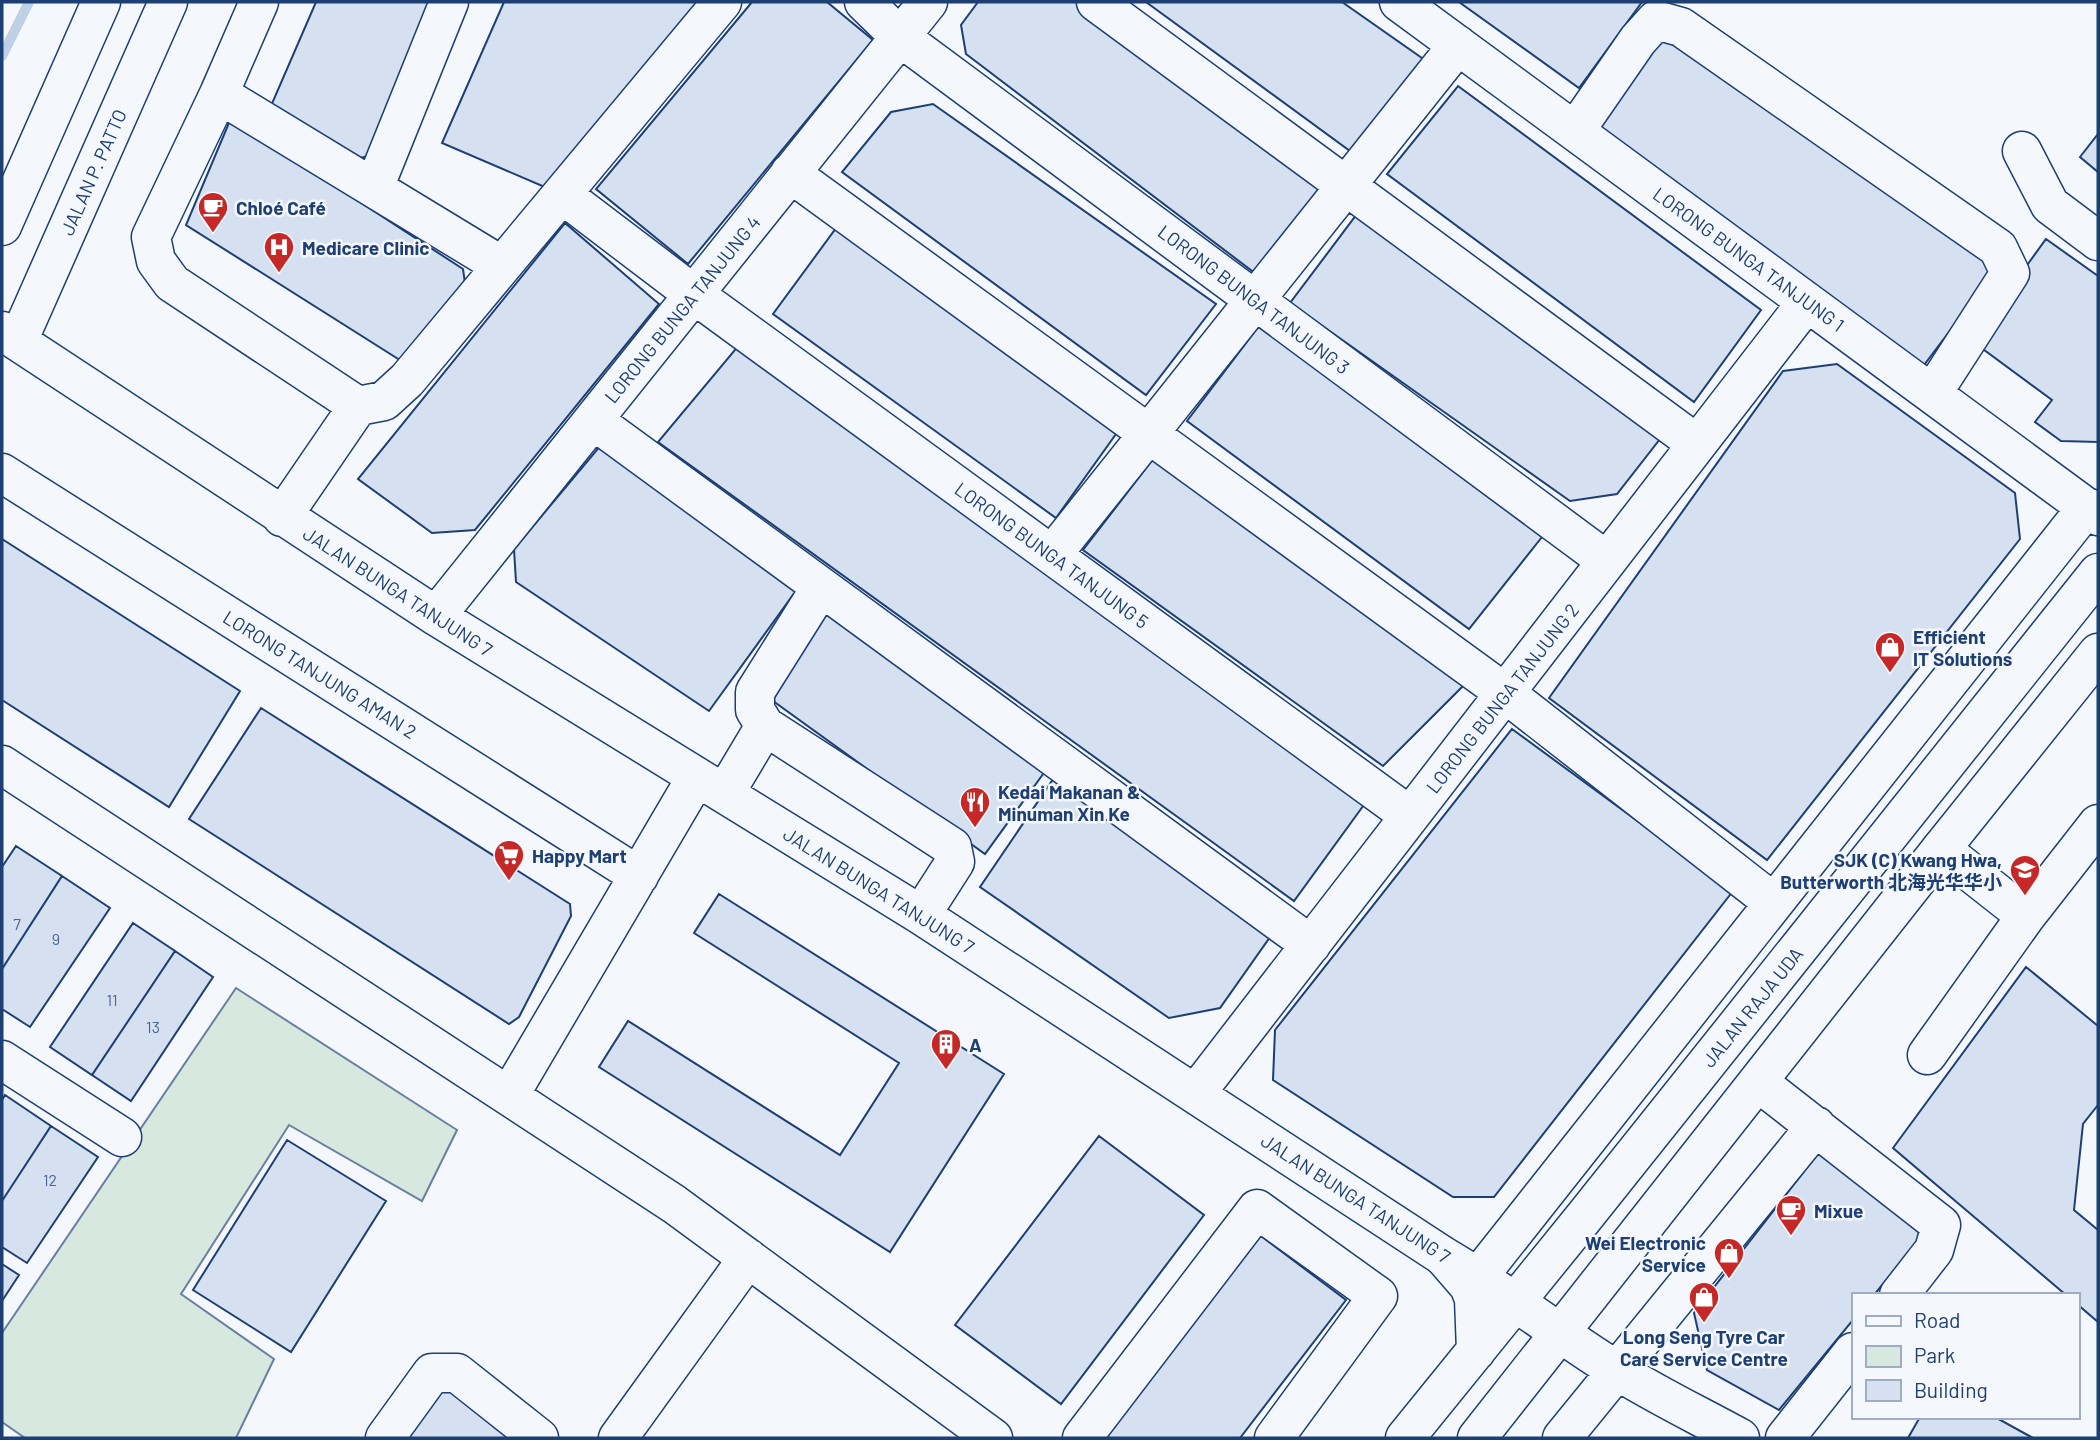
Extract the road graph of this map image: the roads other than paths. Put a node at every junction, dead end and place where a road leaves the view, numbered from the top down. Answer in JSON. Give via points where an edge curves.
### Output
{"nodes":[{"id":1,"x":101,"y":2,"type":"edge"},
{"id":2,"x":168,"y":2,"type":"edge"},
{"id":3,"x":259,"y":2,"type":"edge"},
{"id":4,"x":449,"y":2,"type":"edge"},
{"id":5,"x":722,"y":2,"type":"edge"},
{"id":6,"x":864,"y":2,"type":"edge"},
{"id":7,"x":928,"y":2,"type":"edge"},
{"id":8,"x":1096,"y":2,"type":"edge"},
{"id":9,"x":1399,"y":2,"type":"edge"},
{"id":10,"x":900,"y":37,"type":"junction"},
{"id":11,"x":1458,"y":45,"type":"junction"},
{"id":12,"x":219,"y":94,"type":"junction"},
{"id":13,"x":1575,"y":131,"type":"junction"},
{"id":14,"x":2022,"y":151,"type":"dead end"},
{"id":15,"x":790,"y":173,"type":"junction"},
{"id":16,"x":1346,"y":186,"type":"junction"},
{"id":17,"x":374,"y":188,"type":"junction"},
{"id":18,"x":563,"y":195,"type":"junction"},
{"id":19,"x":2,"y":226,"type":"edge"},
{"id":20,"x":2098,"y":241,"type":"edge"},
{"id":21,"x":502,"y":266,"type":"junction"},
{"id":22,"x":694,"y":294,"type":"junction"},
{"id":23,"x":1255,"y":300,"type":"junction"},
{"id":24,"x":1807,"y":302,"type":"junction"},
{"id":25,"x":10,"y":336,"type":"edge"},
{"id":26,"x":1932,"y":394,"type":"junction"},
{"id":27,"x":358,"y":406,"type":"junction"},
{"id":28,"x":593,"y":420,"type":"junction"},
{"id":29,"x":1148,"y":434,"type":"junction"},
{"id":30,"x":1697,"y":444,"type":"junction"},
{"id":31,"x":2,"y":472,"type":"edge"},
{"id":32,"x":2093,"y":511,"type":"edge"},
{"id":33,"x":282,"y":517,"type":"junction"},
{"id":34,"x":1052,"y":555,"type":"junction"},
{"id":35,"x":1607,"y":561,"type":"junction"},
{"id":36,"x":2098,"y":573,"type":"edge"},
{"id":37,"x":821,"y":587,"type":"junction"},
{"id":38,"x":436,"y":616,"type":"junction"},
{"id":39,"x":2098,"y":653,"type":"edge"},
{"id":40,"x":1505,"y":693,"type":"junction"},
{"id":41,"x":765,"y":726,"type":"junction"},
{"id":42,"x":2,"y":765,"type":"edge"},
{"id":43,"x":710,"y":786,"type":"junction"},
{"id":44,"x":1410,"y":816,"type":"junction"},
{"id":45,"x":2098,"y":824,"type":"edge"},
{"id":46,"x":1941,"y":849,"type":"junction"},
{"id":47,"x":639,"y":876,"type":"junction"},
{"id":48,"x":1774,"y":903,"type":"junction"},
{"id":49,"x":921,"y":915,"type":"junction"},
{"id":50,"x":2026,"y":916,"type":"junction"},
{"id":51,"x":1311,"y":946,"type":"junction"},
{"id":52,"x":1927,"y":1055,"type":"dead end"},
{"id":53,"x":2,"y":1059,"type":"edge"},
{"id":54,"x":1758,"y":1082,"type":"junction"},
{"id":55,"x":1196,"y":1093,"type":"junction"},
{"id":56,"x":509,"y":1096,"type":"junction"},
{"id":57,"x":1816,"y":1126,"type":"junction"},
{"id":58,"x":122,"y":1137,"type":"dead end"},
{"id":59,"x":1585,"y":1216,"type":"junction"},
{"id":60,"x":1629,"y":1245,"type":"junction"},
{"id":61,"x":1443,"y":1256,"type":"junction"},
{"id":62,"x":748,"y":1258,"type":"junction"},
{"id":63,"x":1479,"y":1276,"type":"junction"},
{"id":64,"x":1901,"y":1293,"type":"edge"},
{"id":65,"x":1515,"y":1303,"type":"junction"},
{"id":66,"x":1559,"y":1334,"type":"junction"},
{"id":67,"x":1476,"y":1350,"type":"junction"},
{"id":68,"x":1852,"y":1353,"type":"edge"},
{"id":69,"x":1616,"y":1370,"type":"junction"},
{"id":70,"x":385,"y":1438,"type":"edge"},
{"id":71,"x":539,"y":1438,"type":"edge"},
{"id":72,"x":618,"y":1438,"type":"edge"},
{"id":73,"x":993,"y":1438,"type":"edge"},
{"id":74,"x":1082,"y":1438,"type":"edge"},
{"id":75,"x":1274,"y":1438,"type":"edge"},
{"id":76,"x":1405,"y":1438,"type":"edge"},
{"id":77,"x":1477,"y":1438,"type":"edge"},
{"id":78,"x":1562,"y":1438,"type":"edge"},
{"id":79,"x":1740,"y":1438,"type":"edge"},
{"id":80,"x":1785,"y":1438,"type":"edge"}],
"edges":[{"from":1,"to":19,"type":"street"},
{"from":2,"to":25,"type":"street","name":"JALAN P. PATTO"},
{"from":3,"to":12,"type":"street"},
{"from":4,"to":17,"type":"street"},
{"from":5,"to":18,"type":"street"},
{"from":6,"to":10,"type":"street","name":"LORONG BUNGA TANJUNG 3"},
{"from":7,"to":10,"type":"street","name":"LORONG BUNGA TANJUNG 4"},
{"from":8,"to":16,"type":"street"},
{"from":9,"to":11,"type":"street","name":"LORONG BUNGA TANJUNG 1"},
{"from":10,"to":15,"type":"street","name":"LORONG BUNGA TANJUNG 4"},
{"from":10,"to":23,"type":"street","name":"LORONG BUNGA TANJUNG 3"},
{"from":11,"to":13,"type":"street","name":"LORONG BUNGA TANJUNG 1"},
{"from":11,"to":16,"type":"street"},
{"from":12,"to":17,"type":"street"},
{"from":12,"to":27,"type":"street","via":[[151,237],[156,261],[172,283]]},
{"from":13,"to":24,"type":"street","name":"LORONG BUNGA TANJUNG 1"},
{"from":13,"to":26,"type":"street","via":[[1656,20],[1681,27],[1998,248],[2010,273]]},
{"from":14,"to":20,"type":"street","via":[[2050,205]]},
{"from":15,"to":22,"type":"street","name":"LORONG BUNGA TANJUNG 4"},
{"from":15,"to":29,"type":"street"},
{"from":16,"to":23,"type":"street"},
{"from":16,"to":30,"type":"street"},
{"from":17,"to":21,"type":"street"},
{"from":18,"to":21,"type":"street"},
{"from":18,"to":22,"type":"street","name":"LORONG BUNGA TANJUNG 5"},
{"from":21,"to":27,"type":"street","via":[[407,380],[384,401]]},
{"from":22,"to":28,"type":"street","name":"LORONG BUNGA TANJUNG 4"},
{"from":22,"to":34,"type":"street","name":"LORONG BUNGA TANJUNG 5"},
{"from":23,"to":29,"type":"street"},
{"from":23,"to":35,"type":"street","name":"LORONG BUNGA TANJUNG 3"},
{"from":24,"to":26,"type":"street","name":"LORONG BUNGA TANJUNG 1"},
{"from":24,"to":30,"type":"street","name":"LORONG BUNGA TANJUNG 2"},
{"from":25,"to":33,"type":"street","name":"JALAN BUNGA TANJUNG 7"},
{"from":26,"to":32,"type":"street","name":"LORONG BUNGA TANJUNG 1"},
{"from":27,"to":33,"type":"street"},
{"from":28,"to":37,"type":"street"},
{"from":28,"to":38,"type":"street","name":"LORONG BUNGA TANJUNG 4"},
{"from":29,"to":34,"type":"street"},
{"from":29,"to":40,"type":"street"},
{"from":30,"to":35,"type":"street","name":"LORONG BUNGA TANJUNG 2"},
{"from":31,"to":47,"type":"street","name":"LORONG TANJUNG AMAN 2"},
{"from":32,"to":48,"type":"street"},
{"from":33,"to":38,"type":"street","name":"JALAN BUNGA TANJUNG 7"},
{"from":34,"to":44,"type":"street","name":"LORONG BUNGA TANJUNG 5"},
{"from":35,"to":40,"type":"street","name":"LORONG BUNGA TANJUNG 2"},
{"from":36,"to":59,"type":"street","name":"JALAN RAJA UDA"},
{"from":37,"to":41,"type":"street","via":[[755,692],[755,710]]},
{"from":37,"to":51,"type":"street"},
{"from":38,"to":43,"type":"street","name":"JALAN BUNGA TANJUNG 7"},
{"from":39,"to":46,"type":"street"},
{"from":40,"to":44,"type":"street","name":"LORONG BUNGA TANJUNG 2"},
{"from":40,"to":48,"type":"street"},
{"from":41,"to":43,"type":"street"},
{"from":41,"to":49,"type":"street","via":[[952,847],[955,862]]},
{"from":42,"to":56,"type":"street"},
{"from":43,"to":47,"type":"street"},
{"from":43,"to":49,"type":"street","name":"JALAN BUNGA TANJUNG 7"},
{"from":44,"to":51,"type":"street","name":"LORONG BUNGA TANJUNG 2"},
{"from":45,"to":50,"type":"street"},
{"from":46,"to":50,"type":"street"},
{"from":46,"to":54,"type":"street"},
{"from":47,"to":56,"type":"street"},
{"from":48,"to":63,"type":"street"},
{"from":49,"to":55,"type":"street","name":"JALAN BUNGA TANJUNG 7"},
{"from":50,"to":52,"type":"street"},
{"from":51,"to":55,"type":"street","name":"LORONG BUNGA TANJUNG 2"},
{"from":53,"to":58,"type":"street"},
{"from":54,"to":57,"type":"street"},
{"from":54,"to":60,"type":"street"},
{"from":55,"to":61,"type":"street","name":"JALAN BUNGA TANJUNG 7"},
{"from":56,"to":62,"type":"street"},
{"from":57,"to":64,"type":"street","via":[[1941,1225],[1934,1250]]},
{"from":57,"to":69,"type":"street"},
{"from":59,"to":60,"type":"street","via":[[1593,1234],[1607,1243]]},
{"from":59,"to":65,"type":"street","name":"JALAN RAJA UDA"},
{"from":60,"to":66,"type":"street"},
{"from":61,"to":63,"type":"street","name":"JALAN BUNGA TANJUNG 7"},
{"from":61,"to":67,"type":"street","via":[[1469,1286],[1474,1299]]},
{"from":62,"to":72,"type":"street"},
{"from":62,"to":73,"type":"street"},
{"from":63,"to":65,"type":"street","name":"JALAN BUNGA TANJUNG 7"},
{"from":65,"to":66,"type":"street","name":"JALAN BUNGA TANJUNG 7"},
{"from":65,"to":67,"type":"street","name":"JALAN RAJA UDA"},
{"from":66,"to":69,"type":"street","name":"JALAN BUNGA TANJUNG 7"},
{"from":66,"to":77,"type":"street"},
{"from":67,"to":76,"type":"street","name":"JALAN RAJA UDA"},
{"from":68,"to":80,"type":"street"},
{"from":69,"to":78,"type":"street"},
{"from":69,"to":79,"type":"street","name":"JALAN BUNGA TANJUNG 7"},
{"from":70,"to":71,"type":"street","via":[[432,1373],[457,1373]]},
{"from":74,"to":75,"type":"street","via":[[1257,1209],[1378,1296]]}]}
